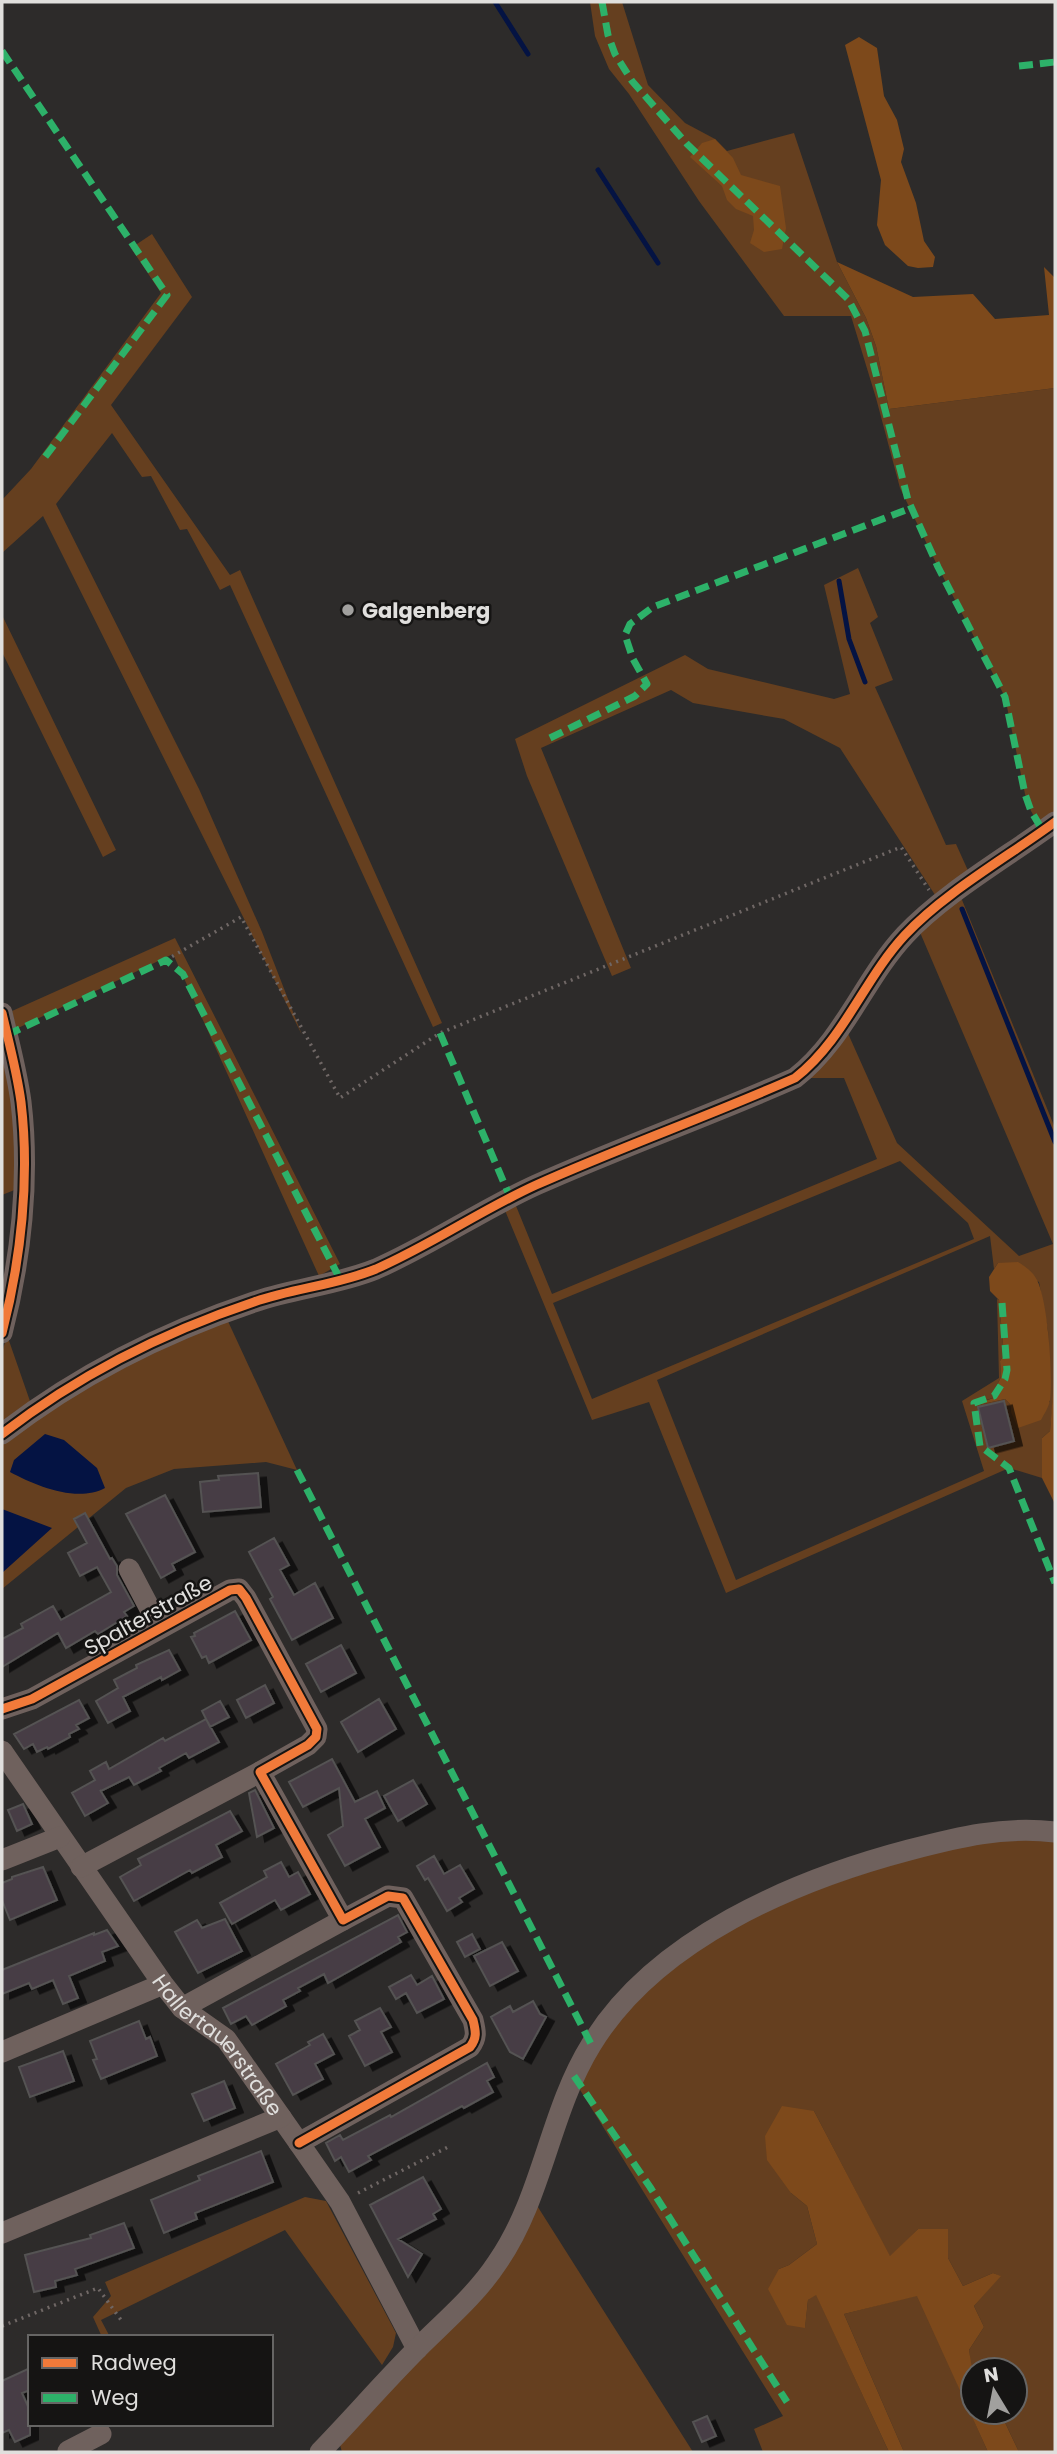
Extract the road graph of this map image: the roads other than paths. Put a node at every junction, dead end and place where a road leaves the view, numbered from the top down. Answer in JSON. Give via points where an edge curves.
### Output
{"nodes":[{"id":1,"x":1055,"y":822,"type":"edge"},
{"id":2,"x":2,"y":1013,"type":"edge"},
{"id":3,"x":2,"y":1333,"type":"edge"},
{"id":4,"x":2,"y":1434,"type":"edge"},
{"id":5,"x":129,"y":1569,"type":"dead end"},
{"id":6,"x":160,"y":1628,"type":"junction"},
{"id":7,"x":2,"y":1709,"type":"edge"},
{"id":8,"x":2,"y":1751,"type":"edge"},
{"id":9,"x":260,"y":1772,"type":"junction"},
{"id":10,"x":1055,"y":1832,"type":"edge"},
{"id":11,"x":60,"y":1837,"type":"junction"},
{"id":12,"x":2,"y":1860,"type":"edge"},
{"id":13,"x":81,"y":1867,"type":"junction"},
{"id":14,"x":343,"y":1920,"type":"junction"},
{"id":15,"x":163,"y":1984,"type":"junction"},
{"id":16,"x":182,"y":2008,"type":"junction"},
{"id":17,"x":2,"y":2052,"type":"edge"},
{"id":18,"x":281,"y":2118,"type":"junction"},
{"id":19,"x":299,"y":2143,"type":"junction"},
{"id":20,"x":2,"y":2233,"type":"edge"},
{"id":21,"x":416,"y":2349,"type":"junction"},
{"id":22,"x":101,"y":2434,"type":"dead end"},
{"id":23,"x":68,"y":2451,"type":"edge"},
{"id":24,"x":320,"y":2452,"type":"edge"}],
"edges":[{"from":1,"to":4,"type":"street","via":[[907,933],[831,1043],[794,1078],[537,1185],[376,1268],[341,1282],[223,1312],[155,1342],[81,1379]]},
{"from":2,"to":3,"type":"street","via":[[14,1062],[24,1147],[18,1250]]},
{"from":5,"to":6,"type":"street"},
{"from":6,"to":7,"type":"street","name":"Spalterstraße","via":[[32,1699]]},
{"from":6,"to":9,"type":"street","name":"Spalterstraße","via":[[230,1590],[239,1590],[246,1598],[317,1729],[308,1745]]},
{"from":8,"to":11,"type":"street","name":"Hallertauerstraße"},
{"from":9,"to":13,"type":"street","name":"Spalterstraße"},
{"from":9,"to":14,"type":"street"},
{"from":10,"to":21,"type":"street","via":[[975,1833],[835,1873],[735,1916],[665,1965],[632,1994],[591,2044],[567,2093],[519,2227],[503,2254],[481,2284]]},
{"from":11,"to":12,"type":"street"},
{"from":11,"to":13,"type":"street","name":"Hallertauerstraße"},
{"from":13,"to":15,"type":"street","name":"Hallertauerstraße"},
{"from":14,"to":16,"type":"street"},
{"from":14,"to":19,"type":"street","via":[[388,1896],[403,1898],[473,2020],[476,2039],[470,2048]]},
{"from":15,"to":16,"type":"street","name":"Hallertauerstraße"},
{"from":15,"to":17,"type":"street"},
{"from":16,"to":18,"type":"street","name":"Hallertauerstraße","via":[[226,2039]]},
{"from":18,"to":19,"type":"street","name":"Hallertauerstraße"},
{"from":18,"to":20,"type":"street"},
{"from":19,"to":21,"type":"street","name":"Hallertauerstraße","via":[[340,2202]]},
{"from":21,"to":24,"type":"street"},
{"from":22,"to":23,"type":"street"}]}
